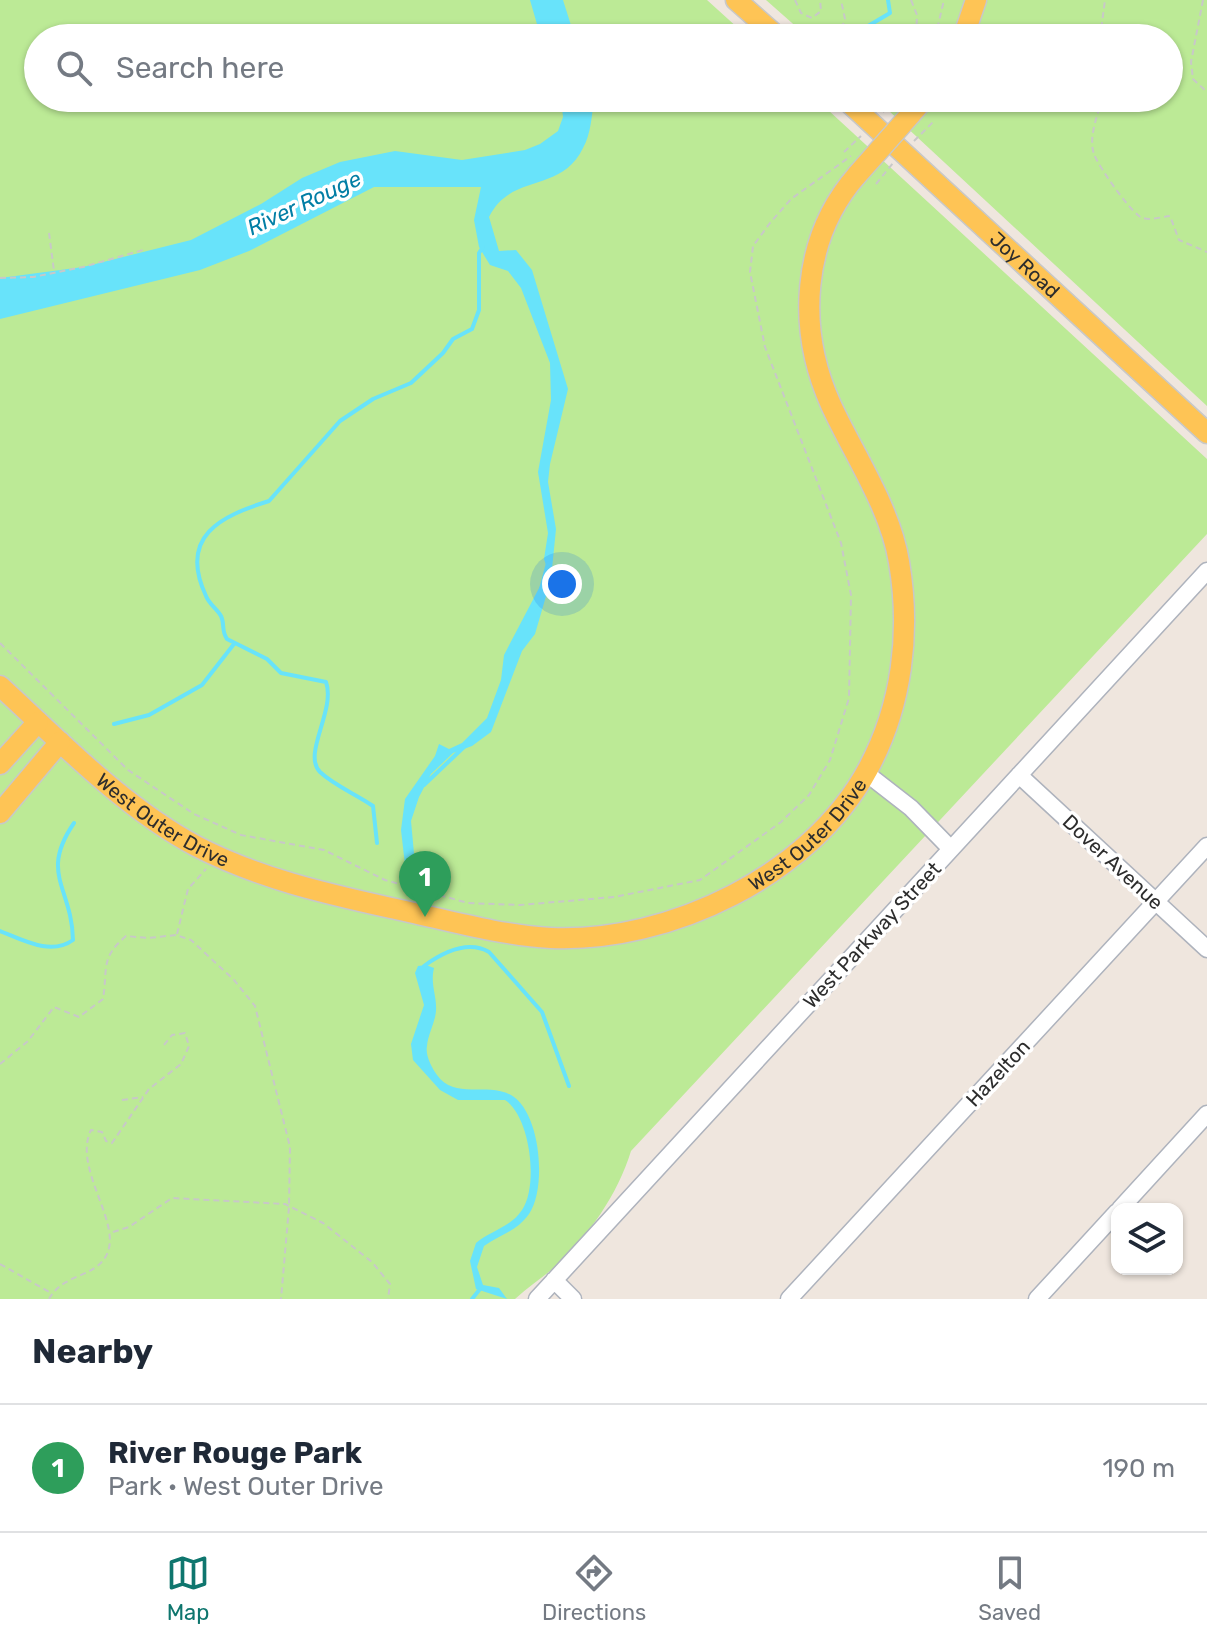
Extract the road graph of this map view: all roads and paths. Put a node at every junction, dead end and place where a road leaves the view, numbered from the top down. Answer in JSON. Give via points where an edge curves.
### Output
{"nodes":[{"id":1,"x":736,"y":0,"type":"edge"},
{"id":2,"x":795,"y":0,"type":"edge"},
{"id":3,"x":820,"y":0,"type":"edge"},
{"id":4,"x":841,"y":0,"type":"edge"},
{"id":5,"x":911,"y":0,"type":"edge"},
{"id":6,"x":944,"y":0,"type":"edge"},
{"id":7,"x":976,"y":0,"type":"edge"},
{"id":8,"x":1105,"y":0,"type":"edge"},
{"id":9,"x":1203,"y":0,"type":"edge"},
{"id":10,"x":763,"y":24,"type":"edge"},
{"id":11,"x":843,"y":24,"type":"edge"},
{"id":12,"x":917,"y":24,"type":"edge"},
{"id":13,"x":938,"y":24,"type":"edge"},
{"id":14,"x":968,"y":24,"type":"edge"},
{"id":15,"x":1102,"y":24,"type":"edge"},
{"id":16,"x":1207,"y":92,"type":"edge"},
{"id":17,"x":859,"y":112,"type":"edge"},
{"id":18,"x":913,"y":112,"type":"edge"},
{"id":19,"x":1098,"y":112,"type":"edge"},
{"id":20,"x":933,"y":122,"type":"dead end"},
{"id":21,"x":862,"y":135,"type":"dead end"},
{"id":22,"x":914,"y":141,"type":"dead end"},
{"id":23,"x":844,"y":152,"type":"dead end"},
{"id":24,"x":894,"y":162,"type":"dead end"},
{"id":25,"x":854,"y":165,"type":"junction"},
{"id":26,"x":876,"y":184,"type":"dead end"},
{"id":27,"x":49,"y":233,"type":"dead end"},
{"id":28,"x":143,"y":250,"type":"dead end"},
{"id":29,"x":1207,"y":252,"type":"edge"},
{"id":30,"x":55,"y":272,"type":"junction"},
{"id":31,"x":0,"y":278,"type":"edge"},
{"id":32,"x":1207,"y":433,"type":"edge"},
{"id":33,"x":1207,"y":571,"type":"edge"},
{"id":34,"x":0,"y":643,"type":"edge"},
{"id":35,"x":0,"y":686,"type":"edge"},
{"id":36,"x":38,"y":722,"type":"junction"},
{"id":37,"x":60,"y":742,"type":"junction"},
{"id":38,"x":0,"y":764,"type":"edge"},
{"id":39,"x":866,"y":773,"type":"junction"},
{"id":40,"x":1019,"y":775,"type":"junction"},
{"id":41,"x":0,"y":813,"type":"edge"},
{"id":42,"x":1207,"y":846,"type":"edge"},
{"id":43,"x":951,"y":849,"type":"junction"},
{"id":44,"x":215,"y":854,"type":"junction"},
{"id":45,"x":1155,"y":902,"type":"junction"},
{"id":46,"x":176,"y":935,"type":"junction"},
{"id":47,"x":1207,"y":949,"type":"edge"},
{"id":48,"x":164,"y":1045,"type":"dead end"},
{"id":49,"x":0,"y":1064,"type":"edge"},
{"id":50,"x":144,"y":1097,"type":"junction"},
{"id":51,"x":122,"y":1100,"type":"dead end"},
{"id":52,"x":1207,"y":1114,"type":"edge"},
{"id":53,"x":1125,"y":1203,"type":"edge"},
{"id":54,"x":289,"y":1207,"type":"junction"},
{"id":55,"x":1111,"y":1219,"type":"edge"},
{"id":56,"x":111,"y":1233,"type":"junction"},
{"id":57,"x":0,"y":1264,"type":"edge"},
{"id":58,"x":554,"y":1280,"type":"junction"},
{"id":59,"x":52,"y":1293,"type":"junction"},
{"id":60,"x":49,"y":1299,"type":"edge"},
{"id":61,"x":281,"y":1299,"type":"edge"},
{"id":62,"x":388,"y":1299,"type":"edge"},
{"id":63,"x":537,"y":1299,"type":"edge"},
{"id":64,"x":573,"y":1299,"type":"edge"},
{"id":65,"x":789,"y":1299,"type":"edge"},
{"id":66,"x":1037,"y":1299,"type":"edge"}],
"edges":[{"from":1,"to":10,"type":"main road"},
{"from":2,"to":3,"type":"path","via":[[801,13],[812,18],[821,11]]},
{"from":4,"to":11,"type":"path"},
{"from":5,"to":12,"type":"path"},
{"from":6,"to":13,"type":"path"},
{"from":7,"to":14,"type":"main road"},
{"from":8,"to":15,"type":"path"},
{"from":9,"to":16,"type":"path","via":[[1191,62],[1193,79]]},
{"from":17,"to":32,"type":"main road","name":"Joy Road"},
{"from":18,"to":25,"type":"main road","name":"West Outer Drive","bridge":true},
{"from":19,"to":29,"type":"path","via":[[1094,154],[1116,191],[1139,216],[1170,216],[1179,240]]},
{"from":20,"to":22,"type":"path"},
{"from":21,"to":23,"type":"path"},
{"from":24,"to":26,"type":"path"},
{"from":25,"to":34,"type":"path","via":[[822,173],[770,223],[753,246],[750,272],[765,347],[841,543],[851,595],[849,698],[830,760],[809,795],[700,880],[614,897],[520,905],[468,903],[385,880],[324,850],[241,835],[194,814],[128,770]]},
{"from":25,"to":39,"type":"main road","name":"West Outer Drive","via":[[824,226],[809,272],[810,323],[830,401],[880,506],[899,561],[905,657],[887,730]]},
{"from":27,"to":30,"type":"path"},
{"from":28,"to":30,"type":"path"},
{"from":30,"to":31,"type":"path"},
{"from":33,"to":40,"type":"street","name":"West Parkway Street"},
{"from":35,"to":36,"type":"main road","name":"West Outer Drive"},
{"from":36,"to":37,"type":"main road","name":"West Outer Drive"},
{"from":36,"to":38,"type":"main road"},
{"from":37,"to":41,"type":"main road"},
{"from":37,"to":44,"type":"main road","name":"West Outer Drive","via":[[143,811]]},
{"from":39,"to":43,"type":"street"},
{"from":39,"to":44,"type":"main road","name":"West Outer Drive","via":[[833,818],[784,863],[728,899],[673,921],[615,934],[553,938],[493,931],[311,890]]},
{"from":40,"to":43,"type":"street","name":"West Parkway Street"},
{"from":40,"to":45,"type":"street","name":"Dover Avenue"},
{"from":42,"to":45,"type":"street","name":"Hazelton"},
{"from":43,"to":58,"type":"street","name":"West Parkway Street"},
{"from":44,"to":46,"type":"path","via":[[188,889]]},
{"from":45,"to":47,"type":"street","name":"Dover Avenue"},
{"from":45,"to":65,"type":"street","name":"Hazelton"},
{"from":46,"to":49,"type":"path","via":[[126,936],[110,949],[103,999],[79,1017],[54,1007],[28,1041]]},
{"from":46,"to":54,"type":"path","via":[[191,940],[255,1006],[290,1147]]},
{"from":48,"to":50,"type":"path","via":[[179,1031],[189,1039],[181,1064]]},
{"from":50,"to":51,"type":"path"},
{"from":50,"to":56,"type":"path","via":[[112,1143],[102,1132],[91,1130],[87,1138],[86,1159]]},
{"from":52,"to":53,"type":"street"},
{"from":54,"to":56,"type":"path","via":[[172,1198]]},
{"from":54,"to":61,"type":"path"},
{"from":54,"to":62,"type":"path","via":[[323,1223],[372,1262],[390,1284]]},
{"from":55,"to":66,"type":"street"},
{"from":56,"to":59,"type":"path","via":[[108,1254],[99,1264],[56,1285]]},
{"from":57,"to":59,"type":"path"},
{"from":58,"to":63,"type":"street","name":"West Parkway Street"},
{"from":58,"to":64,"type":"street"},
{"from":59,"to":60,"type":"path"}]}
